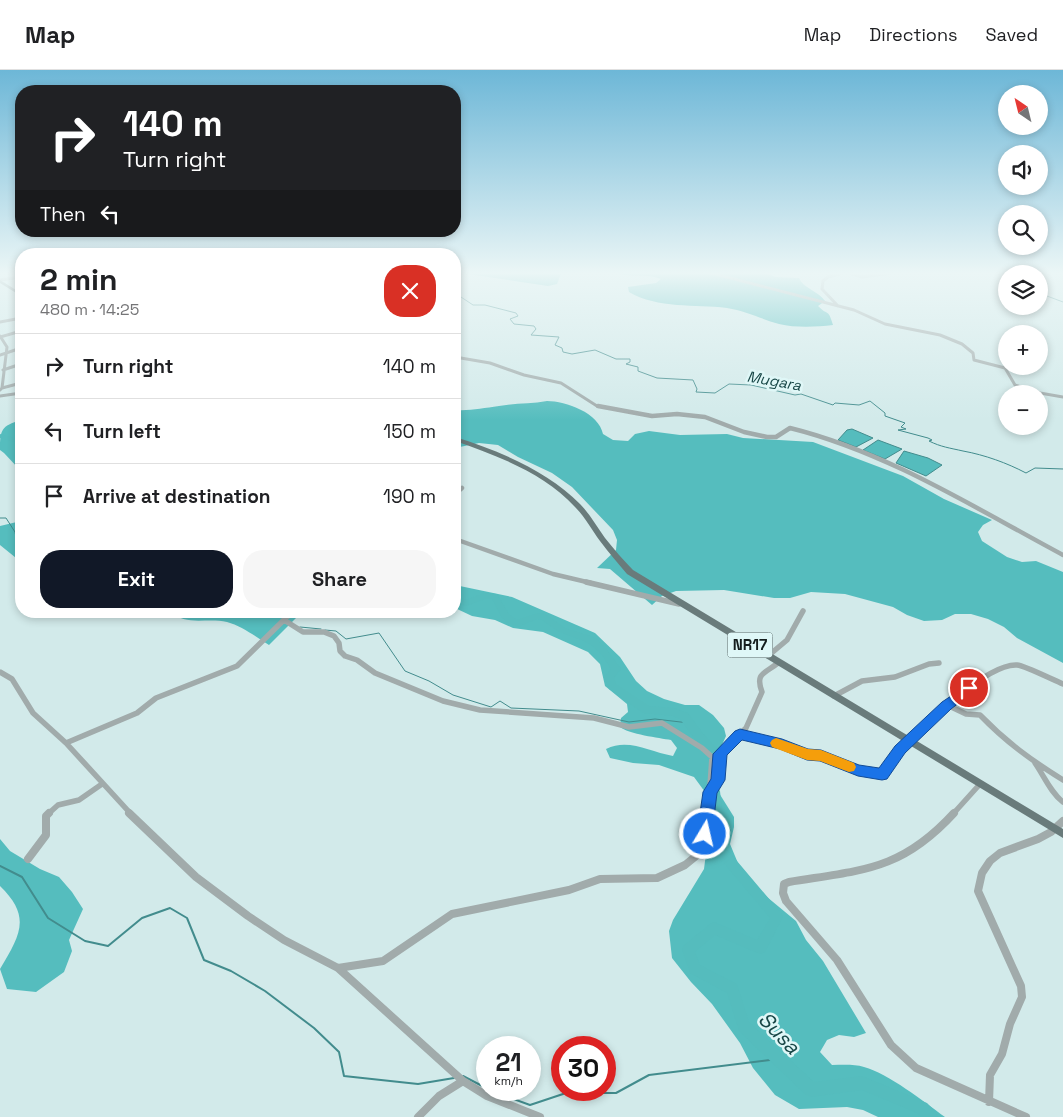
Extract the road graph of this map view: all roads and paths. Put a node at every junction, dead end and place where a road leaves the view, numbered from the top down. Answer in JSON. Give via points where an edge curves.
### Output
{"nodes":[{"id":1,"x":880,"y":322,"type":"edge"},
{"id":2,"x":15,"y":332,"type":"edge"},
{"id":3,"x":0,"y":336,"type":"edge"},
{"id":4,"x":15,"y":350,"type":"edge"},
{"id":5,"x":6,"y":353,"type":"junction"},
{"id":6,"x":0,"y":355,"type":"edge"},
{"id":7,"x":461,"y":358,"type":"edge"},
{"id":8,"x":15,"y":366,"type":"edge"},
{"id":9,"x":3,"y":370,"type":"junction"},
{"id":10,"x":15,"y":385,"type":"edge"},
{"id":11,"x":1,"y":389,"type":"edge"},
{"id":12,"x":15,"y":394,"type":"edge"},
{"id":13,"x":0,"y":396,"type":"edge"},
{"id":14,"x":1063,"y":398,"type":"edge"},
{"id":15,"x":461,"y":441,"type":"edge"},
{"id":16,"x":461,"y":541,"type":"edge"},
{"id":17,"x":1063,"y":555,"type":"edge"},
{"id":18,"x":682,"y":604,"type":"junction"},
{"id":19,"x":803,"y":611,"type":"dead end"},
{"id":20,"x":284,"y":620,"type":"joint"},
{"id":21,"x":768,"y":656,"type":"junction"},
{"id":22,"x":778,"y":662,"type":"junction"},
{"id":23,"x":939,"y":663,"type":"dead end"},
{"id":24,"x":0,"y":672,"type":"edge"},
{"id":25,"x":1063,"y":684,"type":"edge"},
{"id":26,"x":834,"y":696,"type":"junction"},
{"id":27,"x":947,"y":705,"type":"junction"},
{"id":28,"x":740,"y":735,"type":"junction"},
{"id":29,"x":909,"y":741,"type":"junction"},
{"id":30,"x":66,"y":743,"type":"junction"},
{"id":31,"x":1034,"y":762,"type":"junction"},
{"id":32,"x":1063,"y":780,"type":"edge"},
{"id":33,"x":102,"y":784,"type":"junction"},
{"id":34,"x":980,"y":784,"type":"junction"},
{"id":35,"x":712,"y":789,"type":"junction"},
{"id":36,"x":1063,"y":802,"type":"edge"},
{"id":37,"x":1063,"y":821,"type":"edge"},
{"id":38,"x":1060,"y":832,"type":"edge"},
{"id":39,"x":28,"y":859,"type":"dead end"},
{"id":40,"x":338,"y":968,"type":"junction"},
{"id":41,"x":460,"y":1077,"type":"junction"},
{"id":42,"x":989,"y":1102,"type":"junction"},
{"id":43,"x":418,"y":1117,"type":"edge"},
{"id":44,"x":540,"y":1117,"type":"edge"},
{"id":45,"x":1026,"y":1117,"type":"edge"}],
"edges":[{"from":1,"to":14,"type":"street","via":[[954,340],[973,353],[974,360],[1004,368],[1015,385]]},
{"from":2,"to":3,"type":"street"},
{"from":3,"to":5,"type":"street","via":[[6,343]]},
{"from":4,"to":5,"type":"street"},
{"from":5,"to":6,"type":"street"},
{"from":5,"to":9,"type":"street"},
{"from":7,"to":17,"type":"street","via":[[561,383],[597,406],[657,416],[677,414],[705,418],[767,437],[790,428],[822,436],[942,488]]},
{"from":8,"to":9,"type":"street"},
{"from":9,"to":11,"type":"street"},
{"from":10,"to":11,"type":"street"},
{"from":12,"to":13,"type":"street"},
{"from":15,"to":18,"type":"main road","number":"NR17","via":[[501,456],[568,496],[630,572]]},
{"from":16,"to":18,"type":"street","via":[[546,572]]},
{"from":18,"to":21,"type":"main road","number":"NR17"},
{"from":19,"to":21,"type":"street","via":[[786,641]]},
{"from":20,"to":30,"type":"street","via":[[237,666],[156,698],[137,713]]},
{"from":20,"to":35,"type":"street","via":[[303,632],[324,632],[334,636],[345,656],[375,673],[448,702],[480,710],[594,718],[629,726],[662,723],[712,757],[709,783]]},
{"from":21,"to":22,"type":"main road","number":"NR17"},
{"from":22,"to":26,"type":"main road","number":"NR17"},
{"from":22,"to":28,"type":"street","via":[[759,677],[762,692]]},
{"from":23,"to":26,"type":"street","via":[[895,677],[862,681]]},
{"from":24,"to":30,"type":"street","via":[[12,679],[33,713]]},
{"from":25,"to":27,"type":"street","via":[[1026,667],[1010,665],[982,678]]},
{"from":26,"to":29,"type":"main road","number":"NR17"},
{"from":27,"to":29,"type":"street"},
{"from":27,"to":31,"type":"street","via":[[966,714],[980,715],[1001,737]]},
{"from":28,"to":29,"type":"street","via":[[782,744],[882,775]]},
{"from":28,"to":35,"type":"street","via":[[720,754],[718,780]]},
{"from":29,"to":34,"type":"main road","number":"NR17"},
{"from":30,"to":33,"type":"street"},
{"from":31,"to":32,"type":"street"},
{"from":31,"to":36,"type":"street","via":[[1054,795]]},
{"from":33,"to":39,"type":"street","via":[[78,800],[58,805],[46,816],[46,836]]},
{"from":33,"to":40,"type":"street","via":[[196,877],[284,940]]},
{"from":34,"to":38,"type":"main road","number":"NR17"},
{"from":34,"to":42,"type":"street","via":[[930,836],[907,854],[843,874],[789,882],[784,884],[784,893],[789,905],[843,968],[891,1045],[916,1068]]},
{"from":35,"to":40,"type":"street","via":[[701,852],[659,879],[600,879],[569,890],[452,914],[383,960]]},
{"from":37,"to":38,"type":"street"},
{"from":38,"to":42,"type":"street","via":[[1000,853],[987,862],[980,874],[978,891],[1008,954],[1022,997],[1002,1054],[990,1075]]},
{"from":40,"to":41,"type":"street"},
{"from":41,"to":43,"type":"street","via":[[434,1098]]},
{"from":41,"to":44,"type":"street","via":[[486,1096]]},
{"from":42,"to":45,"type":"street"}]}
